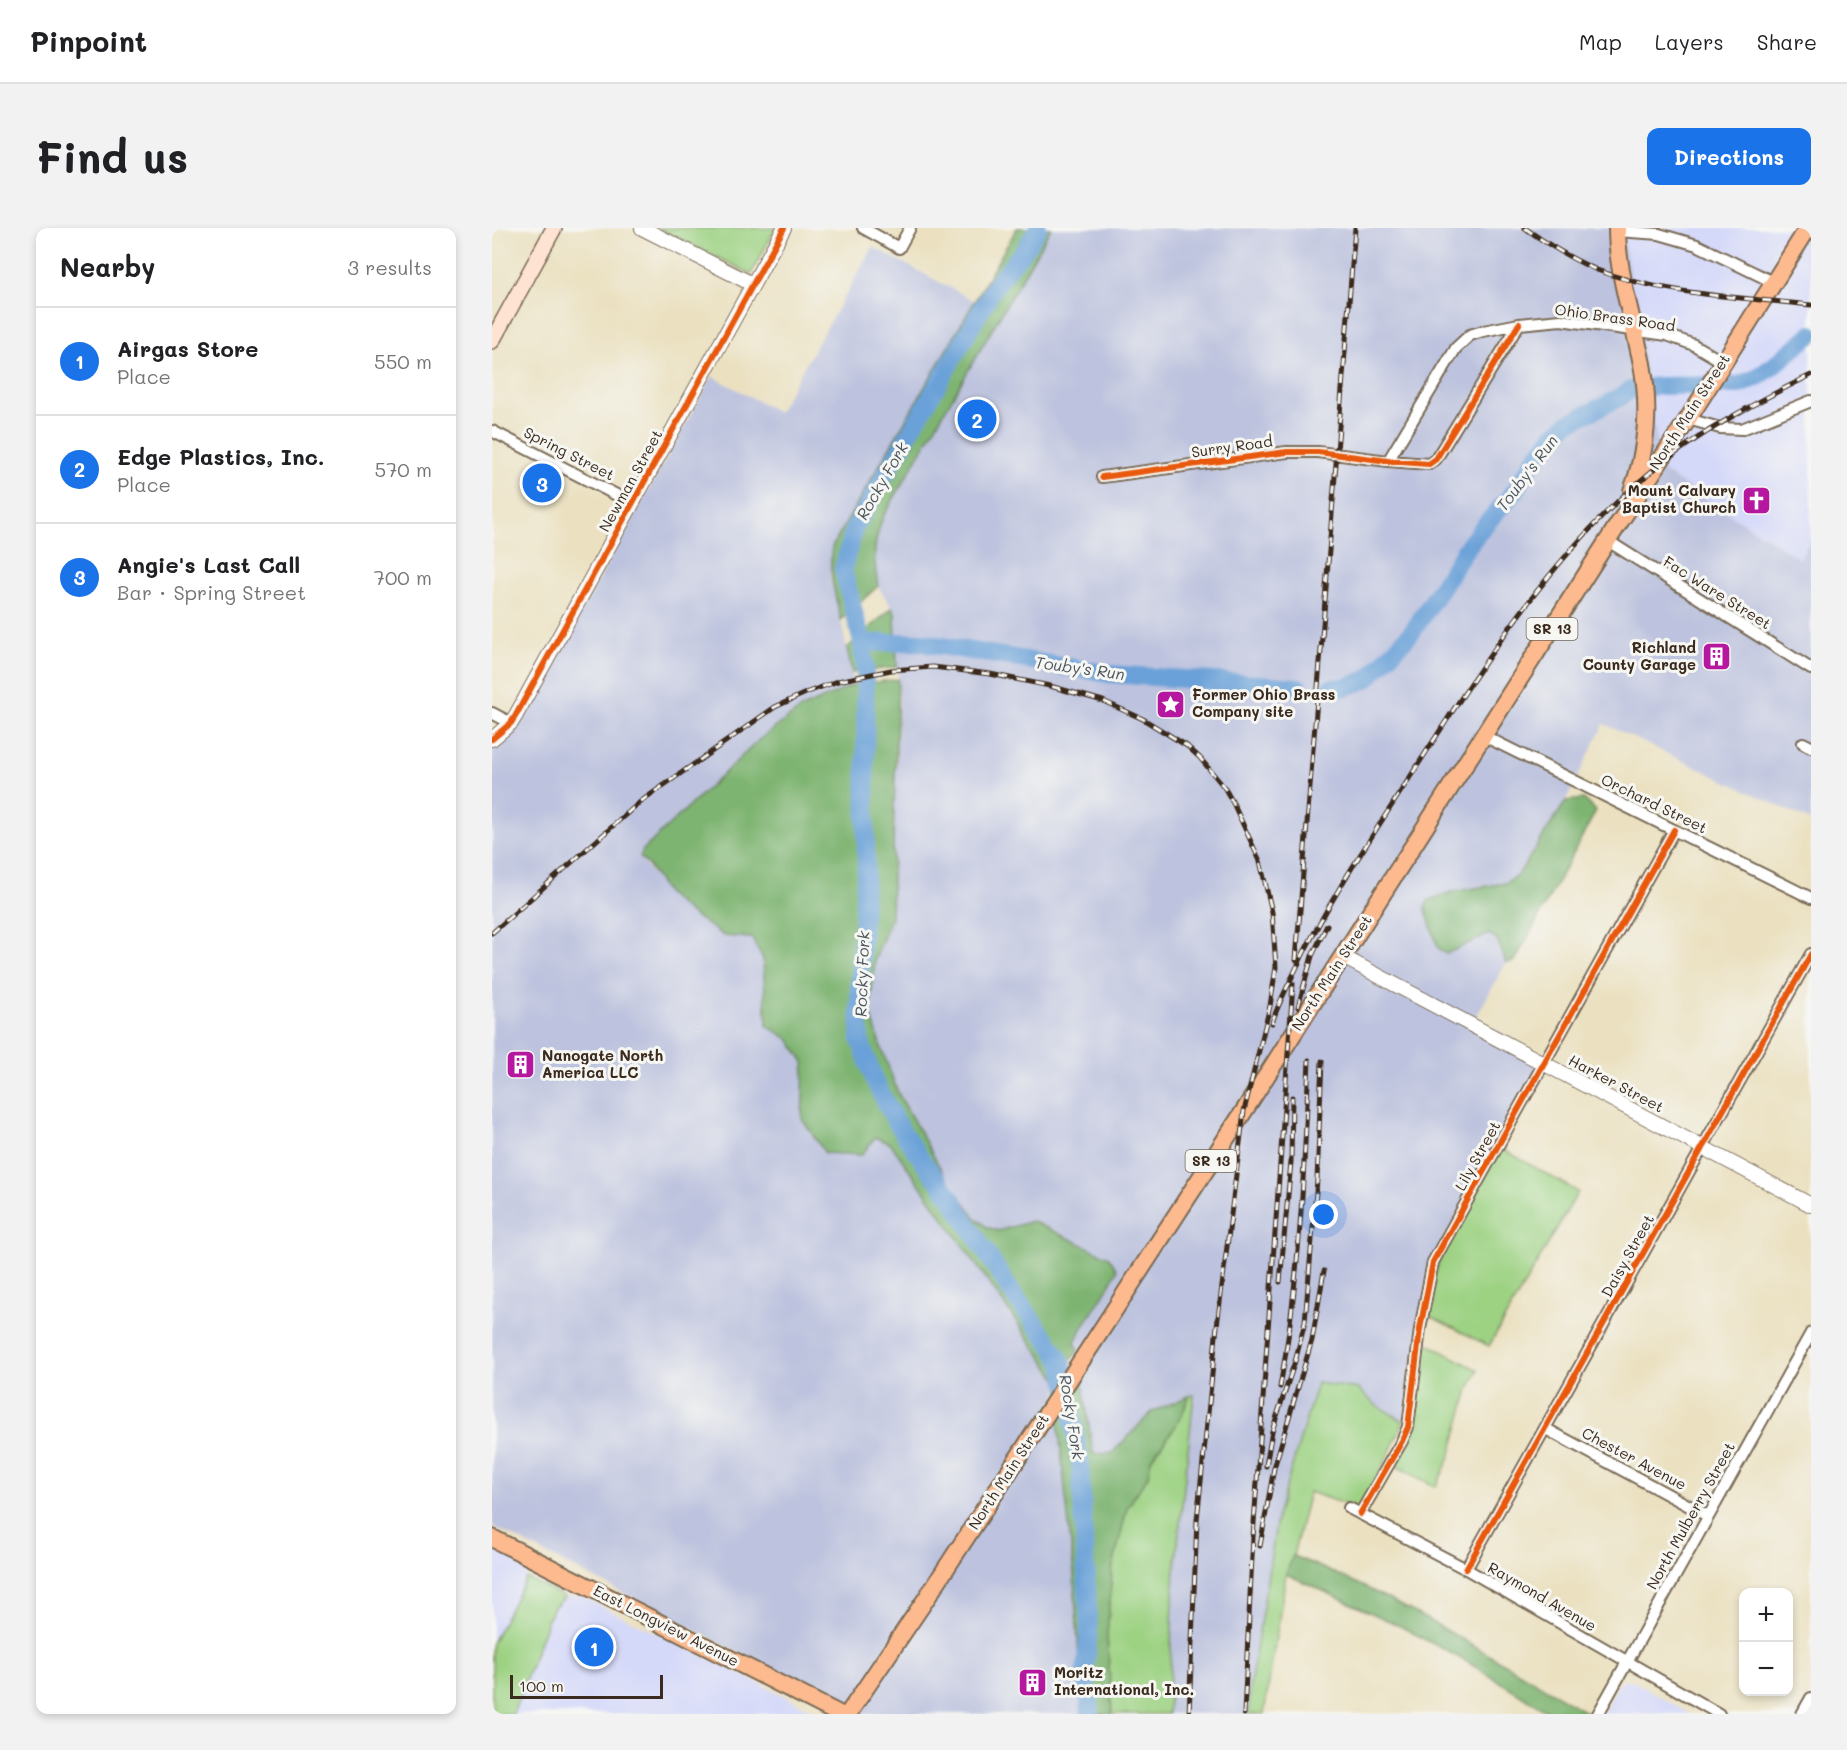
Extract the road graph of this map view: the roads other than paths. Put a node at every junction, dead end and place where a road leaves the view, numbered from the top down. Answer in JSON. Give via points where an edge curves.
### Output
{"nodes":[{"id":1,"x":554,"y":228,"type":"edge"},
{"id":2,"x":642,"y":228,"type":"edge"},
{"id":3,"x":784,"y":228,"type":"edge"},
{"id":4,"x":863,"y":228,"type":"edge"},
{"id":5,"x":910,"y":228,"type":"edge"},
{"id":6,"x":1808,"y":228,"type":"edge"},
{"id":7,"x":1617,"y":230,"type":"edge"},
{"id":8,"x":1773,"y":282,"type":"junction"},
{"id":9,"x":752,"y":284,"type":"junction"},
{"id":10,"x":1519,"y":324,"type":"junction"},
{"id":11,"x":1634,"y":330,"type":"junction"},
{"id":12,"x":492,"y":341,"type":"edge"},
{"id":13,"x":1719,"y":368,"type":"junction"},
{"id":14,"x":1811,"y":401,"type":"edge"},
{"id":15,"x":1688,"y":419,"type":"junction"},
{"id":16,"x":492,"y":431,"type":"edge"},
{"id":17,"x":1388,"y":461,"type":"junction"},
{"id":18,"x":1102,"y":477,"type":"dead end"},
{"id":19,"x":632,"y":503,"type":"junction"},
{"id":20,"x":1619,"y":522,"type":"junction"},
{"id":21,"x":1608,"y":541,"type":"junction"},
{"id":22,"x":1811,"y":669,"type":"edge"},
{"id":23,"x":492,"y":713,"type":"edge"},
{"id":24,"x":511,"y":723,"type":"junction"},
{"id":25,"x":1484,"y":736,"type":"junction"},
{"id":26,"x":492,"y":739,"type":"edge"},
{"id":27,"x":1674,"y":830,"type":"junction"},
{"id":28,"x":1811,"y":898,"type":"edge"},
{"id":29,"x":1811,"y":954,"type":"edge"},
{"id":30,"x":1343,"y":957,"type":"junction"},
{"id":31,"x":1543,"y":1065,"type":"junction"},
{"id":32,"x":1702,"y":1148,"type":"junction"},
{"id":33,"x":1811,"y":1205,"type":"edge"},
{"id":34,"x":1811,"y":1333,"type":"edge"},
{"id":35,"x":1546,"y":1429,"type":"junction"},
{"id":36,"x":1349,"y":1508,"type":"dead end"},
{"id":37,"x":1360,"y":1514,"type":"junction"},
{"id":38,"x":1708,"y":1516,"type":"junction"},
{"id":39,"x":492,"y":1538,"type":"edge"},
{"id":40,"x":1466,"y":1569,"type":"junction"},
{"id":41,"x":1627,"y":1663,"type":"junction"},
{"id":42,"x":1811,"y":1698,"type":"edge"},
{"id":43,"x":839,"y":1714,"type":"edge"},
{"id":44,"x":848,"y":1714,"type":"edge"},
{"id":45,"x":1598,"y":1714,"type":"edge"},
{"id":46,"x":1719,"y":1714,"type":"edge"},
{"id":47,"x":1802,"y":1714,"type":"edge"}],
"edges":[{"from":1,"to":12,"type":"main road"},
{"from":2,"to":9,"type":"street"},
{"from":3,"to":9,"type":"street","name":"Newman Street"},
{"from":4,"to":5,"type":"street","via":[[899,248]]},
{"from":6,"to":8,"type":"main road","name":"North Main Street","number":"SR 13"},
{"from":7,"to":8,"type":"street","via":[[1659,234],[1697,245]]},
{"from":7,"to":11,"type":"main road","number":"SR 13","via":[[1622,278]]},
{"from":8,"to":13,"type":"main road","name":"North Main Street","number":"SR 13"},
{"from":9,"to":19,"type":"street","name":"Newman Street"},
{"from":10,"to":11,"type":"street","name":"Ohio Brass Road","via":[[1561,320]]},
{"from":10,"to":17,"type":"street","name":"Ohio Brass Road","via":[[1483,331],[1463,340]]},
{"from":10,"to":17,"type":"street","name":"Surry Road","via":[[1436,459],[1426,465]]},
{"from":11,"to":13,"type":"street","name":"Ohio Brass Road","via":[[1694,345]]},
{"from":11,"to":20,"type":"main road","number":"SR 13","via":[[1642,366],[1646,437],[1643,457]]},
{"from":13,"to":15,"type":"main road","name":"North Main Street","number":"SR 13"},
{"from":14,"to":15,"type":"street","via":[[1742,429],[1720,429]]},
{"from":15,"to":20,"type":"main road","name":"North Main Street","number":"SR 13"},
{"from":16,"to":19,"type":"street","name":"Spring Street"},
{"from":17,"to":18,"type":"street","name":"Surry Road","via":[[1287,452]]},
{"from":19,"to":24,"type":"street","name":"Newman Street"},
{"from":20,"to":21,"type":"main road","name":"North Main Street","number":"SR 13"},
{"from":21,"to":22,"type":"street","name":"Fac Ware Street"},
{"from":21,"to":25,"type":"main road","name":"North Main Street","number":"SR 13"},
{"from":23,"to":24,"type":"street"},
{"from":24,"to":26,"type":"street","name":"Newman Street"},
{"from":25,"to":27,"type":"street","name":"Orchard Street"},
{"from":25,"to":30,"type":"main road","name":"North Main Street","number":"SR 13"},
{"from":27,"to":28,"type":"street","name":"Orchard Street"},
{"from":27,"to":31,"type":"street","name":"Lily Street"},
{"from":29,"to":32,"type":"street","name":"Daisy Street"},
{"from":30,"to":31,"type":"street","name":"Harker Street"},
{"from":30,"to":44,"type":"main road","name":"North Main Street","number":"SR 13"},
{"from":31,"to":32,"type":"street","name":"Harker Street"},
{"from":31,"to":37,"type":"street","name":"Lily Street","via":[[1433,1262],[1408,1427]]},
{"from":32,"to":33,"type":"street","name":"Harker Street"},
{"from":32,"to":35,"type":"street","name":"Daisy Street"},
{"from":34,"to":38,"type":"street","name":"North Mulberry Street"},
{"from":35,"to":38,"type":"street","name":"Chester Avenue"},
{"from":35,"to":40,"type":"street","name":"Daisy Street"},
{"from":36,"to":37,"type":"street","name":"Raymond Avenue"},
{"from":37,"to":40,"type":"street","name":"Raymond Avenue"},
{"from":38,"to":41,"type":"street","name":"North Mulberry Street"},
{"from":39,"to":43,"type":"main road","name":"East Longview Avenue"},
{"from":40,"to":41,"type":"street","name":"Raymond Avenue"},
{"from":41,"to":45,"type":"street","name":"North Mulberry Street"},
{"from":41,"to":46,"type":"street","name":"Raymond Avenue"},
{"from":42,"to":47,"type":"street"}]}
